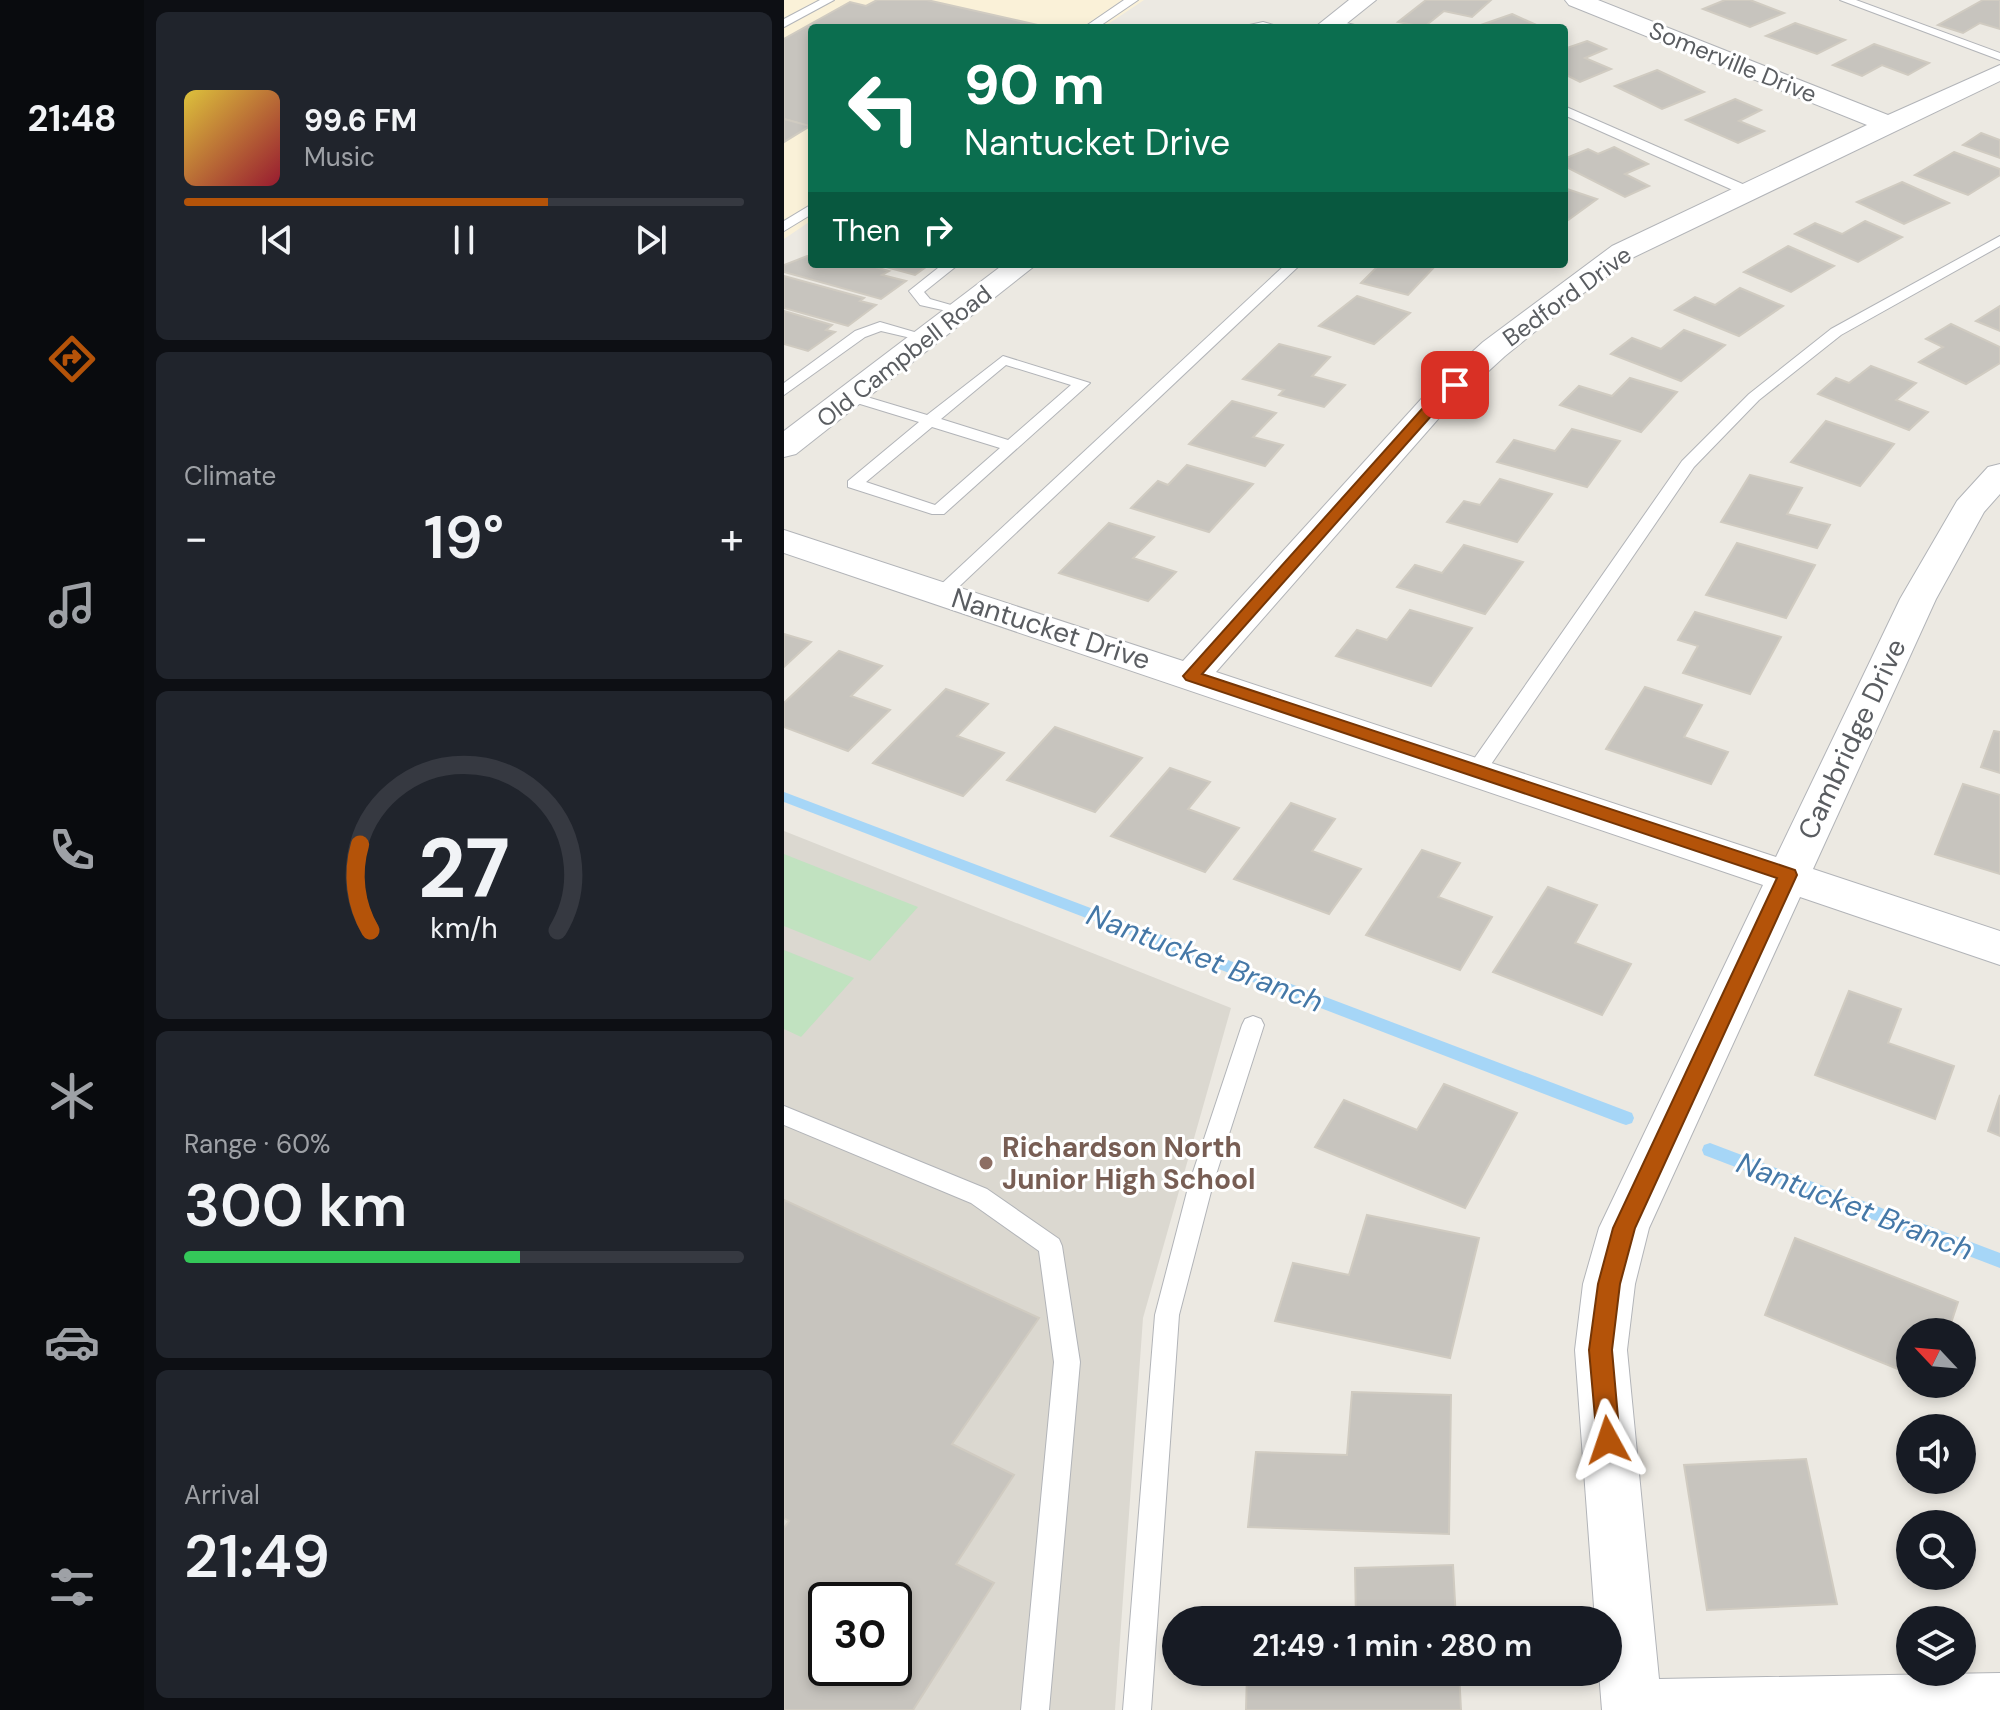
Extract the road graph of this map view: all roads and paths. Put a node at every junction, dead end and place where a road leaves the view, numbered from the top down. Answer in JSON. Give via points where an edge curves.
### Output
{"nodes":[{"id":1,"x":828,"y":0,"type":"edge"},
{"id":2,"x":1132,"y":0,"type":"edge"},
{"id":3,"x":1364,"y":0,"type":"edge"},
{"id":4,"x":1577,"y":0,"type":"edge"},
{"id":5,"x":1846,"y":0,"type":"edge"},
{"id":6,"x":784,"y":24,"type":"edge"},
{"id":7,"x":1095,"y":24,"type":"edge"},
{"id":8,"x":1340,"y":24,"type":"edge"},
{"id":9,"x":2000,"y":57,"type":"edge"},
{"id":10,"x":2000,"y":72,"type":"edge"},
{"id":11,"x":1568,"y":112,"type":"edge"},
{"id":12,"x":1889,"y":125,"type":"junction"},
{"id":13,"x":1749,"y":192,"type":"junction"},
{"id":14,"x":808,"y":211,"type":"edge"},
{"id":15,"x":784,"y":227,"type":"edge"},
{"id":16,"x":2000,"y":240,"type":"edge"},
{"id":17,"x":947,"y":268,"type":"edge"},
{"id":18,"x":1017,"y":268,"type":"edge"},
{"id":19,"x":1290,"y":268,"type":"edge"},
{"id":20,"x":960,"y":312,"type":"junction"},
{"id":21,"x":928,"y":338,"type":"junction"},
{"id":22,"x":784,"y":390,"type":"edge"},
{"id":23,"x":852,"y":397,"type":"junction"},
{"id":24,"x":930,"y":421,"type":"junction"},
{"id":25,"x":1011,"y":446,"type":"junction"},
{"id":26,"x":784,"y":447,"type":"edge"},
{"id":27,"x":2000,"y":474,"type":"edge"},
{"id":28,"x":784,"y":541,"type":"edge"},
{"id":29,"x":942,"y":593,"type":"junction"},
{"id":30,"x":1191,"y":676,"type":"junction"},
{"id":31,"x":1476,"y":771,"type":"junction"},
{"id":32,"x":1788,"y":875,"type":"junction"},
{"id":33,"x":2000,"y":948,"type":"edge"},
{"id":34,"x":1253,"y":1025,"type":"dead end"},
{"id":35,"x":784,"y":1115,"type":"edge"},
{"id":36,"x":2000,"y":1703,"type":"edge"},
{"id":37,"x":1035,"y":1710,"type":"edge"},
{"id":38,"x":1137,"y":1710,"type":"edge"},
{"id":39,"x":1632,"y":1710,"type":"edge"},
{"id":40,"x":1652,"y":1710,"type":"edge"}],
"edges":[{"from":1,"to":6,"type":"lane"},
{"from":2,"to":7,"type":"lane"},
{"from":3,"to":8,"type":"street"},
{"from":4,"to":12,"type":"street","name":"Somerville Drive"},
{"from":5,"to":9,"type":"lane"},
{"from":10,"to":12,"type":"street","name":"Bedford Drive"},
{"from":11,"to":13,"type":"lane"},
{"from":12,"to":13,"type":"street","name":"Bedford Drive"},
{"from":13,"to":30,"type":"street","name":"Bedford Drive","via":[[1622,252],[1494,349],[1435,403]]},
{"from":14,"to":15,"type":"lane"},
{"from":16,"to":31,"type":"lane","via":[[1836,332],[1754,397],[1688,464]]},
{"from":17,"to":20,"type":"lane","via":[[916,291],[925,302]]},
{"from":18,"to":20,"type":"street","name":"Old Campbell Road"},
{"from":19,"to":29,"type":"lane"},
{"from":20,"to":21,"type":"street","name":"Old Campbell Road"},
{"from":21,"to":22,"type":"lane","via":[[880,326],[860,334]]},
{"from":21,"to":23,"type":"street","name":"Old Campbell Road"},
{"from":23,"to":24,"type":"lane"},
{"from":23,"to":26,"type":"street","name":"Old Campbell Road"},
{"from":24,"to":25,"type":"lane"},
{"from":24,"to":25,"type":"lane","via":[[1003,360],[1082,383]]},
{"from":24,"to":25,"type":"lane","via":[[854,484],[938,511]]},
{"from":27,"to":32,"type":"street","name":"Cambridge Drive","via":[[1969,508],[1918,599]]},
{"from":28,"to":29,"type":"street","name":"Nantucket Drive"},
{"from":29,"to":30,"type":"street","name":"Nantucket Drive"},
{"from":30,"to":31,"type":"street","name":"Nantucket Drive"},
{"from":31,"to":32,"type":"street","name":"Nantucket Drive"},
{"from":32,"to":33,"type":"street","name":"Nantucket Drive"},
{"from":32,"to":39,"type":"street","name":"Cambridge Drive","via":[[1624,1228],[1609,1284],[1601,1350]]},
{"from":34,"to":38,"type":"lane","via":[[1201,1184],[1167,1315]]},
{"from":35,"to":37,"type":"lane","via":[[979,1196],[1050,1246],[1067,1362]]},
{"from":36,"to":40,"type":"street"}]}
